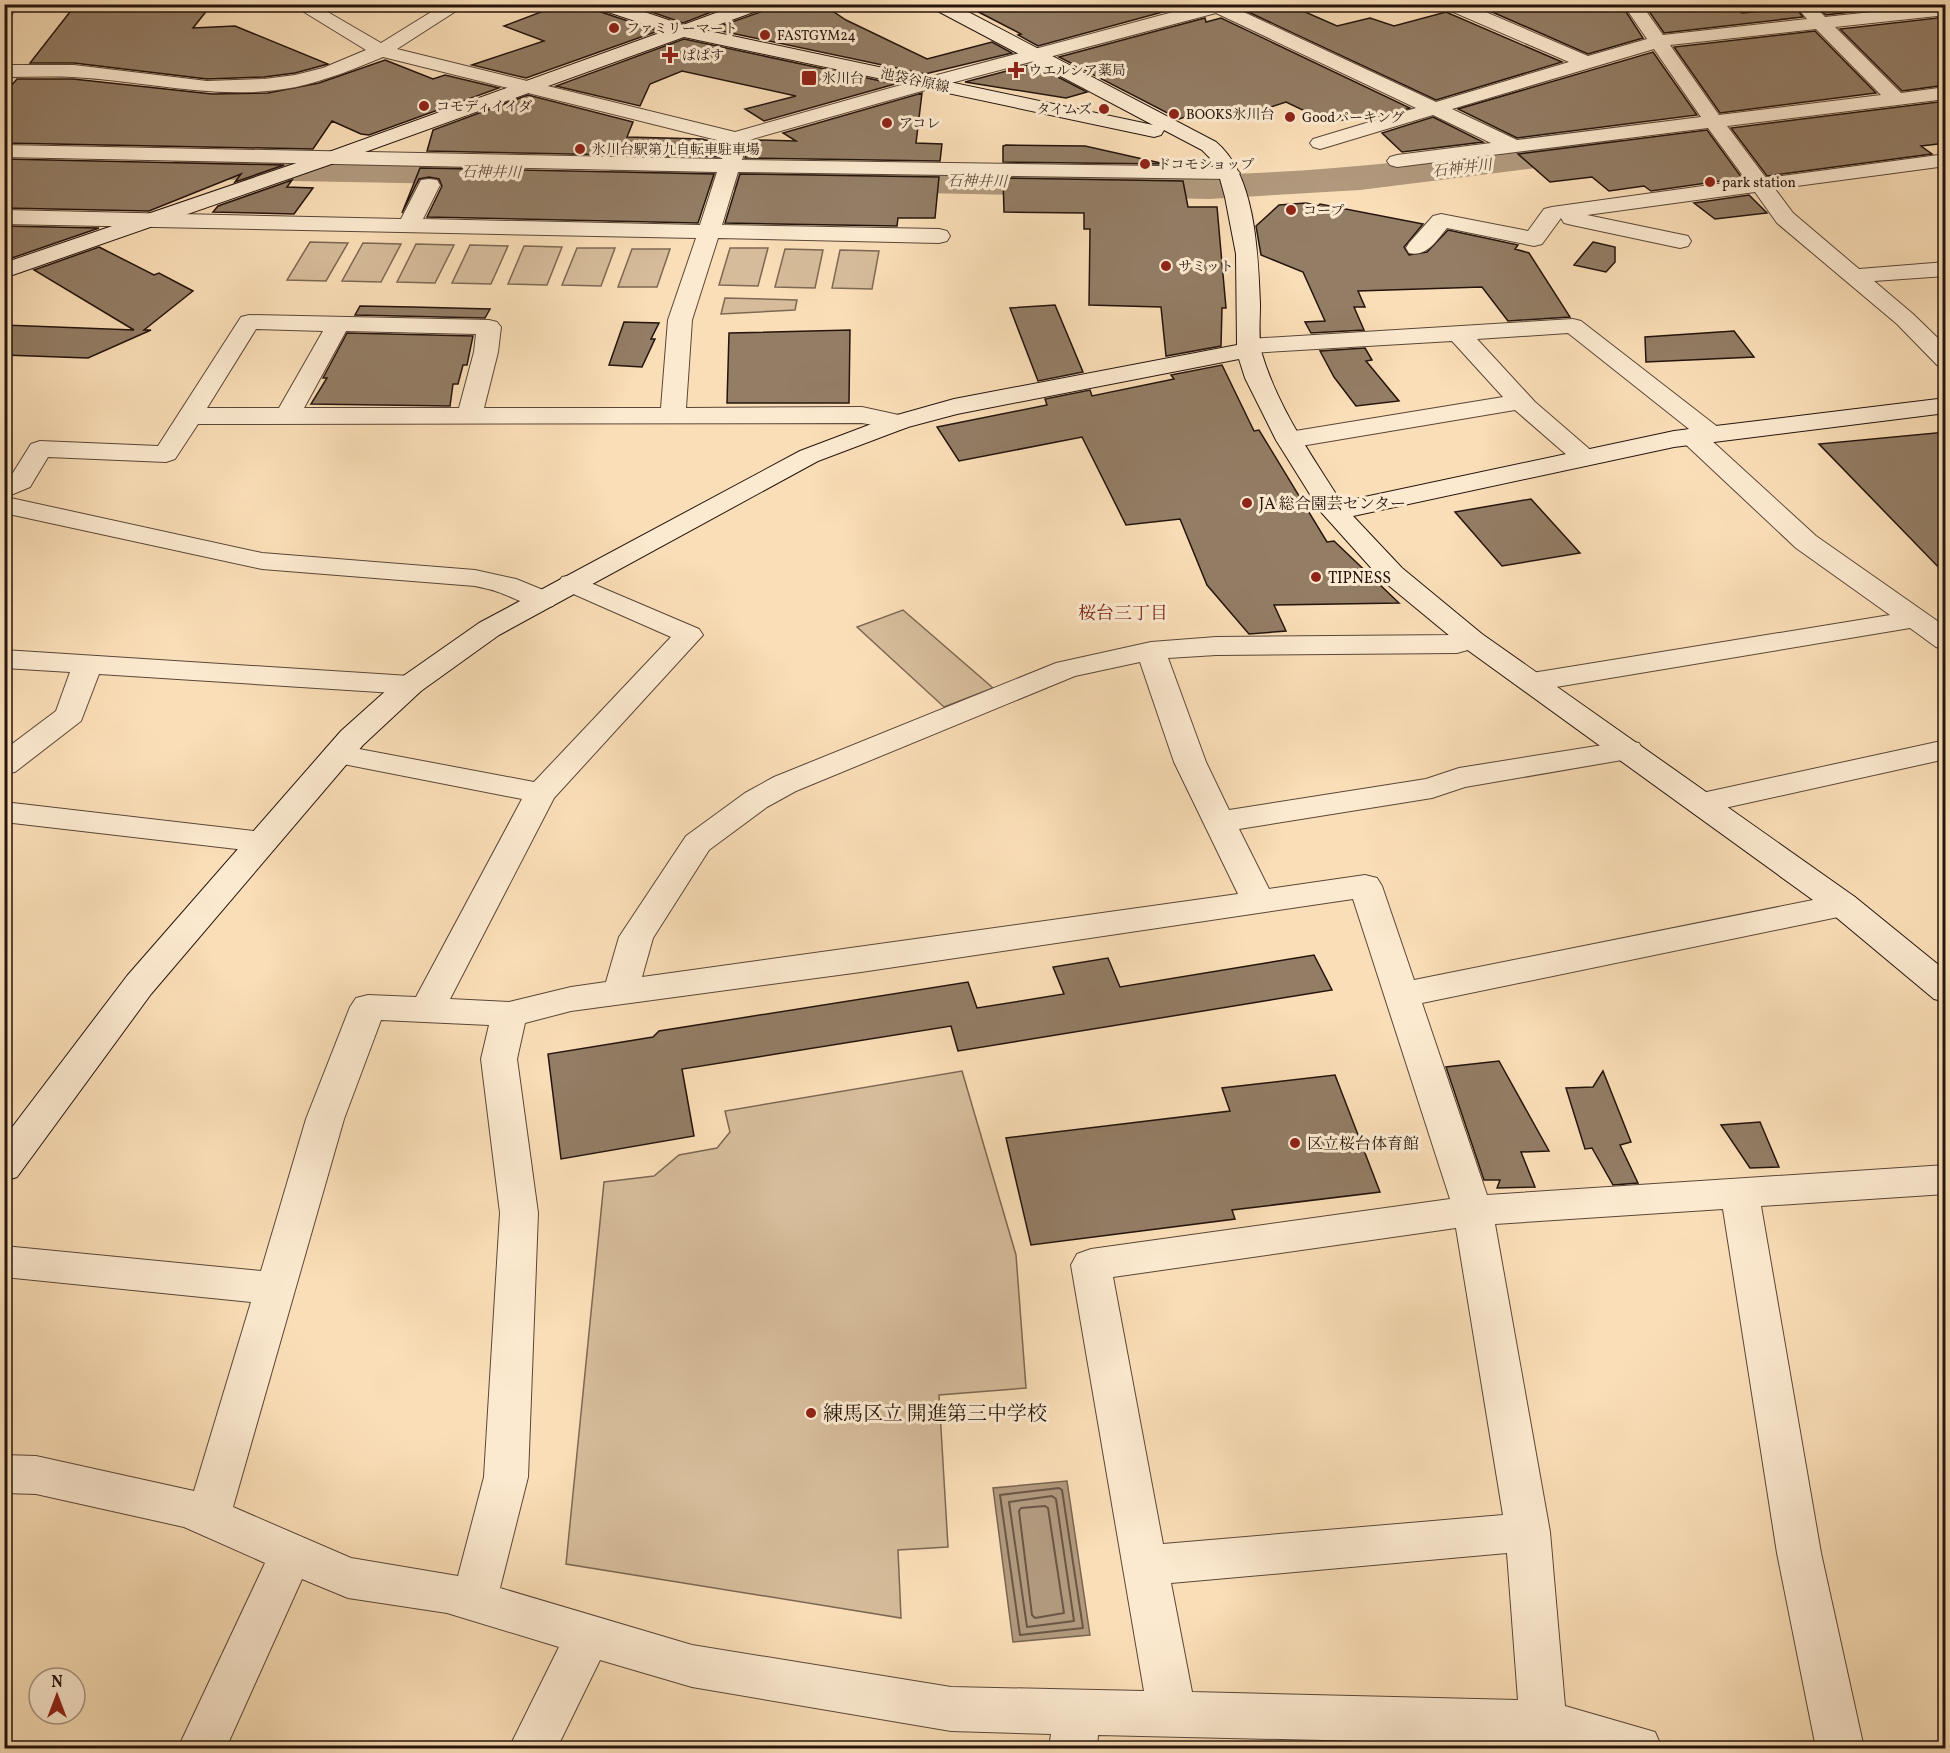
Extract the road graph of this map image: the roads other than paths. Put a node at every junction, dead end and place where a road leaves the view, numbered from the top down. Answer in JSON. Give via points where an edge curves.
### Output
{"nodes":[{"id":1,"x":8,"y":4,"type":"edge"},
{"id":2,"x":300,"y":4,"type":"edge"},
{"id":3,"x":458,"y":4,"type":"edge"},
{"id":4,"x":602,"y":4,"type":"edge"},
{"id":5,"x":759,"y":4,"type":"edge"},
{"id":6,"x":938,"y":4,"type":"edge"},
{"id":7,"x":1632,"y":4,"type":"edge"},
{"id":8,"x":1802,"y":4,"type":"edge"},
{"id":9,"x":1219,"y":5,"type":"edge"},
{"id":10,"x":1459,"y":5,"type":"edge"},
{"id":11,"x":1946,"y":9,"type":"edge"},
{"id":12,"x":4,"y":14,"type":"edge"},
{"id":13,"x":1820,"y":23,"type":"junction"},
{"id":14,"x":682,"y":31,"type":"junction"},
{"id":15,"x":1659,"y":41,"type":"junction"},
{"id":16,"x":381,"y":51,"type":"junction"},
{"id":17,"x":1035,"y":56,"type":"junction"},
{"id":18,"x":1586,"y":62,"type":"junction"},
{"id":19,"x":4,"y":71,"type":"edge"},
{"id":20,"x":929,"y":83,"type":"junction"},
{"id":21,"x":524,"y":88,"type":"junction"},
{"id":22,"x":1946,"y":93,"type":"edge"},
{"id":23,"x":1896,"y":99,"type":"junction"},
{"id":24,"x":1436,"y":108,"type":"junction"},
{"id":25,"x":1715,"y":123,"type":"junction"},
{"id":26,"x":735,"y":138,"type":"junction"},
{"id":27,"x":1194,"y":140,"type":"junction"},
{"id":28,"x":1320,"y":143,"type":"dead end"},
{"id":29,"x":1516,"y":147,"type":"junction"},
{"id":30,"x":4,"y":151,"type":"edge"},
{"id":31,"x":333,"y":157,"type":"junction"},
{"id":32,"x":1946,"y":160,"type":"edge"},
{"id":33,"x":1397,"y":161,"type":"dead end"},
{"id":34,"x":727,"y":174,"type":"junction"},
{"id":35,"x":1232,"y":182,"type":"junction"},
{"id":36,"x":429,"y":184,"type":"dead end"},
{"id":37,"x":1760,"y":184,"type":"junction"},
{"id":38,"x":1552,"y":214,"type":"junction"},
{"id":39,"x":4,"y":217,"type":"edge"},
{"id":40,"x":152,"y":220,"type":"junction"},
{"id":41,"x":409,"y":225,"type":"junction"},
{"id":42,"x":709,"y":231,"type":"junction"},
{"id":43,"x":939,"y":236,"type":"dead end"},
{"id":44,"x":1680,"y":241,"type":"dead end"},
{"id":45,"x":1417,"y":248,"type":"dead end"},
{"id":46,"x":1946,"y":269,"type":"edge"},
{"id":47,"x":4,"y":271,"type":"edge"},
{"id":48,"x":1855,"y":276,"type":"junction"},
{"id":49,"x":338,"y":324,"type":"junction"},
{"id":50,"x":1598,"y":324,"type":"dead end"},
{"id":51,"x":1573,"y":326,"type":"junction"},
{"id":52,"x":1450,"y":333,"type":"junction"},
{"id":53,"x":1249,"y":348,"type":"junction"},
{"id":54,"x":1946,"y":360,"type":"edge"},
{"id":55,"x":1521,"y":401,"type":"junction"},
{"id":56,"x":1946,"y":405,"type":"edge"},
{"id":57,"x":673,"y":415,"type":"junction"},
{"id":58,"x":191,"y":416,"type":"junction"},
{"id":59,"x":469,"y":416,"type":"junction"},
{"id":60,"x":287,"y":417,"type":"junction"},
{"id":61,"x":899,"y":422,"type":"junction"},
{"id":62,"x":1700,"y":435,"type":"junction"},
{"id":63,"x":1289,"y":440,"type":"junction"},
{"id":64,"x":1586,"y":458,"type":"junction"},
{"id":65,"x":4,"y":490,"type":"edge"},
{"id":66,"x":4,"y":505,"type":"edge"},
{"id":67,"x":1334,"y":512,"type":"junction"},
{"id":68,"x":572,"y":583,"type":"junction"},
{"id":69,"x":543,"y":600,"type":"junction"},
{"id":70,"x":1915,"y":619,"type":"junction"},
{"id":71,"x":1472,"y":640,"type":"junction"},
{"id":72,"x":1946,"y":641,"type":"edge"},
{"id":73,"x":1151,"y":651,"type":"junction"},
{"id":74,"x":4,"y":659,"type":"edge"},
{"id":75,"x":88,"y":664,"type":"junction"},
{"id":76,"x":1532,"y":682,"type":"junction"},
{"id":77,"x":410,"y":685,"type":"junction"},
{"id":78,"x":1946,"y":749,"type":"edge"},
{"id":79,"x":1628,"y":750,"type":"junction"},
{"id":80,"x":338,"y":754,"type":"junction"},
{"id":81,"x":4,"y":765,"type":"edge"},
{"id":82,"x":541,"y":793,"type":"junction"},
{"id":83,"x":1702,"y":803,"type":"junction"},
{"id":84,"x":4,"y":812,"type":"edge"},
{"id":85,"x":1219,"y":822,"type":"junction"},
{"id":86,"x":262,"y":842,"type":"junction"},
{"id":87,"x":1258,"y":901,"type":"junction"},
{"id":88,"x":1843,"y":905,"type":"junction"},
{"id":89,"x":1944,"y":986,"type":"edge"},
{"id":90,"x":620,"y":993,"type":"junction"},
{"id":91,"x":1402,"y":995,"type":"junction"},
{"id":92,"x":427,"y":1011,"type":"junction"},
{"id":93,"x":509,"y":1014,"type":"junction"},
{"id":94,"x":6,"y":1161,"type":"edge"},
{"id":95,"x":1946,"y":1179,"type":"edge"},
{"id":96,"x":1740,"y":1193,"type":"junction"},
{"id":97,"x":1473,"y":1211,"type":"junction"},
{"id":98,"x":4,"y":1261,"type":"edge"},
{"id":99,"x":275,"y":1288,"type":"junction"},
{"id":100,"x":4,"y":1474,"type":"edge"},
{"id":101,"x":208,"y":1517,"type":"junction"},
{"id":102,"x":1528,"y":1532,"type":"junction"},
{"id":103,"x":291,"y":1555,"type":"junction"},
{"id":104,"x":1146,"y":1565,"type":"junction"},
{"id":105,"x":474,"y":1601,"type":"junction"},
{"id":106,"x":589,"y":1635,"type":"junction"},
{"id":107,"x":1172,"y":1714,"type":"junction"},
{"id":108,"x":1544,"y":1723,"type":"junction"},
{"id":109,"x":1075,"y":1730,"type":"edge"},
{"id":110,"x":1434,"y":1735,"type":"edge"},
{"id":111,"x":202,"y":1749,"type":"edge"},
{"id":112,"x":533,"y":1749,"type":"edge"},
{"id":113,"x":1638,"y":1749,"type":"edge"},
{"id":114,"x":1840,"y":1749,"type":"edge"}],
"edges":[{"from":1,"to":12,"type":"street"},
{"from":2,"to":16,"type":"street"},
{"from":3,"to":16,"type":"street"},
{"from":4,"to":14,"type":"street","name":"池袋谷原線"},
{"from":5,"to":14,"type":"street"},
{"from":6,"to":17,"type":"street"},
{"from":7,"to":15,"type":"street"},
{"from":8,"to":13,"type":"street"},
{"from":9,"to":17,"type":"street"},
{"from":9,"to":24,"type":"street"},
{"from":10,"to":18,"type":"street"},
{"from":11,"to":13,"type":"street"},
{"from":13,"to":15,"type":"street"},
{"from":13,"to":23,"type":"street"},
{"from":14,"to":20,"type":"street","name":"池袋谷原線"},
{"from":14,"to":21,"type":"street"},
{"from":15,"to":18,"type":"street"},
{"from":15,"to":25,"type":"street"},
{"from":16,"to":19,"type":"street","via":[[330,72],[264,85],[207,87],[74,71]]},
{"from":16,"to":21,"type":"street"},
{"from":17,"to":20,"type":"street"},
{"from":17,"to":27,"type":"street"},
{"from":18,"to":24,"type":"street"},
{"from":20,"to":26,"type":"street"},
{"from":20,"to":27,"type":"street","name":"池袋谷原線"},
{"from":21,"to":26,"type":"street"},
{"from":21,"to":31,"type":"street"},
{"from":22,"to":23,"type":"street"},
{"from":23,"to":25,"type":"street"},
{"from":24,"to":28,"type":"street"},
{"from":24,"to":29,"type":"street"},
{"from":25,"to":29,"type":"street"},
{"from":25,"to":37,"type":"street"},
{"from":26,"to":34,"type":"street","via":[[737,143]]},
{"from":27,"to":35,"type":"street","via":[[1221,156]]},
{"from":29,"to":33,"type":"street"},
{"from":30,"to":31,"type":"street"},
{"from":31,"to":34,"type":"street"},
{"from":31,"to":40,"type":"street"},
{"from":32,"to":37,"type":"street"},
{"from":34,"to":35,"type":"street"},
{"from":34,"to":42,"type":"street"},
{"from":35,"to":53,"type":"street","via":[[1247,254]]},
{"from":36,"to":41,"type":"street"},
{"from":37,"to":38,"type":"street"},
{"from":37,"to":48,"type":"street","via":[[1785,218]]},
{"from":38,"to":44,"type":"street"},
{"from":38,"to":45,"type":"street","via":[[1534,239],[1441,221]]},
{"from":39,"to":40,"type":"street"},
{"from":40,"to":41,"type":"street"},
{"from":40,"to":47,"type":"street"},
{"from":41,"to":42,"type":"street"},
{"from":42,"to":43,"type":"street"},
{"from":42,"to":57,"type":"street","via":[[680,320]]},
{"from":46,"to":48,"type":"street"},
{"from":48,"to":54,"type":"street"},
{"from":49,"to":58,"type":"street","via":[[249,322]]},
{"from":49,"to":59,"type":"street","via":[[489,327]]},
{"from":49,"to":60,"type":"street"},
{"from":50,"to":51,"type":"street"},
{"from":51,"to":52,"type":"street"},
{"from":51,"to":62,"type":"street"},
{"from":52,"to":53,"type":"street"},
{"from":52,"to":55,"type":"street"},
{"from":53,"to":61,"type":"street","via":[[954,407]]},
{"from":53,"to":63,"type":"street","via":[[1257,378]]},
{"from":55,"to":63,"type":"street"},
{"from":55,"to":64,"type":"street"},
{"from":56,"to":62,"type":"street"},
{"from":57,"to":59,"type":"street"},
{"from":57,"to":61,"type":"street","via":[[862,415]]},
{"from":58,"to":60,"type":"street"},
{"from":58,"to":65,"type":"street","via":[[166,454],[40,449],[21,481]]},
{"from":59,"to":60,"type":"street"},
{"from":61,"to":68,"type":"street","via":[[809,456]]},
{"from":62,"to":64,"type":"street"},
{"from":62,"to":70,"type":"street","via":[[1806,542]]},
{"from":63,"to":67,"type":"street"},
{"from":64,"to":67,"type":"street"},
{"from":66,"to":69,"type":"street","via":[[262,561],[475,578]]},
{"from":67,"to":71,"type":"street","via":[[1392,574]]},
{"from":68,"to":69,"type":"street"},
{"from":68,"to":82,"type":"street","via":[[689,635]]},
{"from":69,"to":77,"type":"street","via":[[489,629]]},
{"from":70,"to":72,"type":"street"},
{"from":70,"to":76,"type":"street"},
{"from":71,"to":73,"type":"street","via":[[1457,644],[1216,646]]},
{"from":71,"to":76,"type":"street"},
{"from":73,"to":85,"type":"street","via":[[1190,762]]},
{"from":73,"to":90,"type":"street","via":[[1066,669],[785,784],[756,800],[697,843],[636,937]]},
{"from":74,"to":75,"type":"street"},
{"from":75,"to":77,"type":"street"},
{"from":75,"to":81,"type":"street","via":[[70,715]]},
{"from":76,"to":79,"type":"street"},
{"from":77,"to":80,"type":"street"},
{"from":78,"to":83,"type":"street"},
{"from":79,"to":83,"type":"street"},
{"from":79,"to":85,"type":"street","via":[[1459,778],[1432,788]]},
{"from":80,"to":82,"type":"street"},
{"from":80,"to":86,"type":"street"},
{"from":82,"to":92,"type":"street"},
{"from":83,"to":88,"type":"street"},
{"from":84,"to":86,"type":"street"},
{"from":85,"to":87,"type":"street"},
{"from":86,"to":94,"type":"street","via":[[140,985]]},
{"from":87,"to":90,"type":"street"},
{"from":87,"to":91,"type":"street","via":[[1365,886]]},
{"from":88,"to":89,"type":"street"},
{"from":88,"to":91,"type":"street"},
{"from":90,"to":93,"type":"street","via":[[571,999]]},
{"from":91,"to":97,"type":"street"},
{"from":92,"to":93,"type":"street"},
{"from":92,"to":99,"type":"street","via":[[368,1007],[325,1119]]},
{"from":93,"to":105,"type":"street","via":[[499,1059],[519,1213],[506,1477]]},
{"from":95,"to":96,"type":"street"},
{"from":96,"to":97,"type":"street"},
{"from":96,"to":114,"type":"street","via":[[1799,1553]]},
{"from":97,"to":102,"type":"street"},
{"from":97,"to":104,"type":"street","via":[[1091,1265]]},
{"from":98,"to":99,"type":"street"},
{"from":99,"to":101,"type":"street"},
{"from":100,"to":101,"type":"street","via":[[36,1475],[190,1509]]},
{"from":101,"to":103,"type":"street"},
{"from":102,"to":104,"type":"street"},
{"from":102,"to":108,"type":"street"},
{"from":103,"to":105,"type":"street","via":[[348,1578],[447,1593]]},
{"from":103,"to":111,"type":"street"},
{"from":104,"to":107,"type":"street"},
{"from":105,"to":106,"type":"street"},
{"from":106,"to":109,"type":"street","via":[[692,1666]]},
{"from":106,"to":112,"type":"street"},
{"from":107,"to":109,"type":"street"},
{"from":107,"to":110,"type":"street"},
{"from":108,"to":110,"type":"street"},
{"from":108,"to":113,"type":"street"}]}
